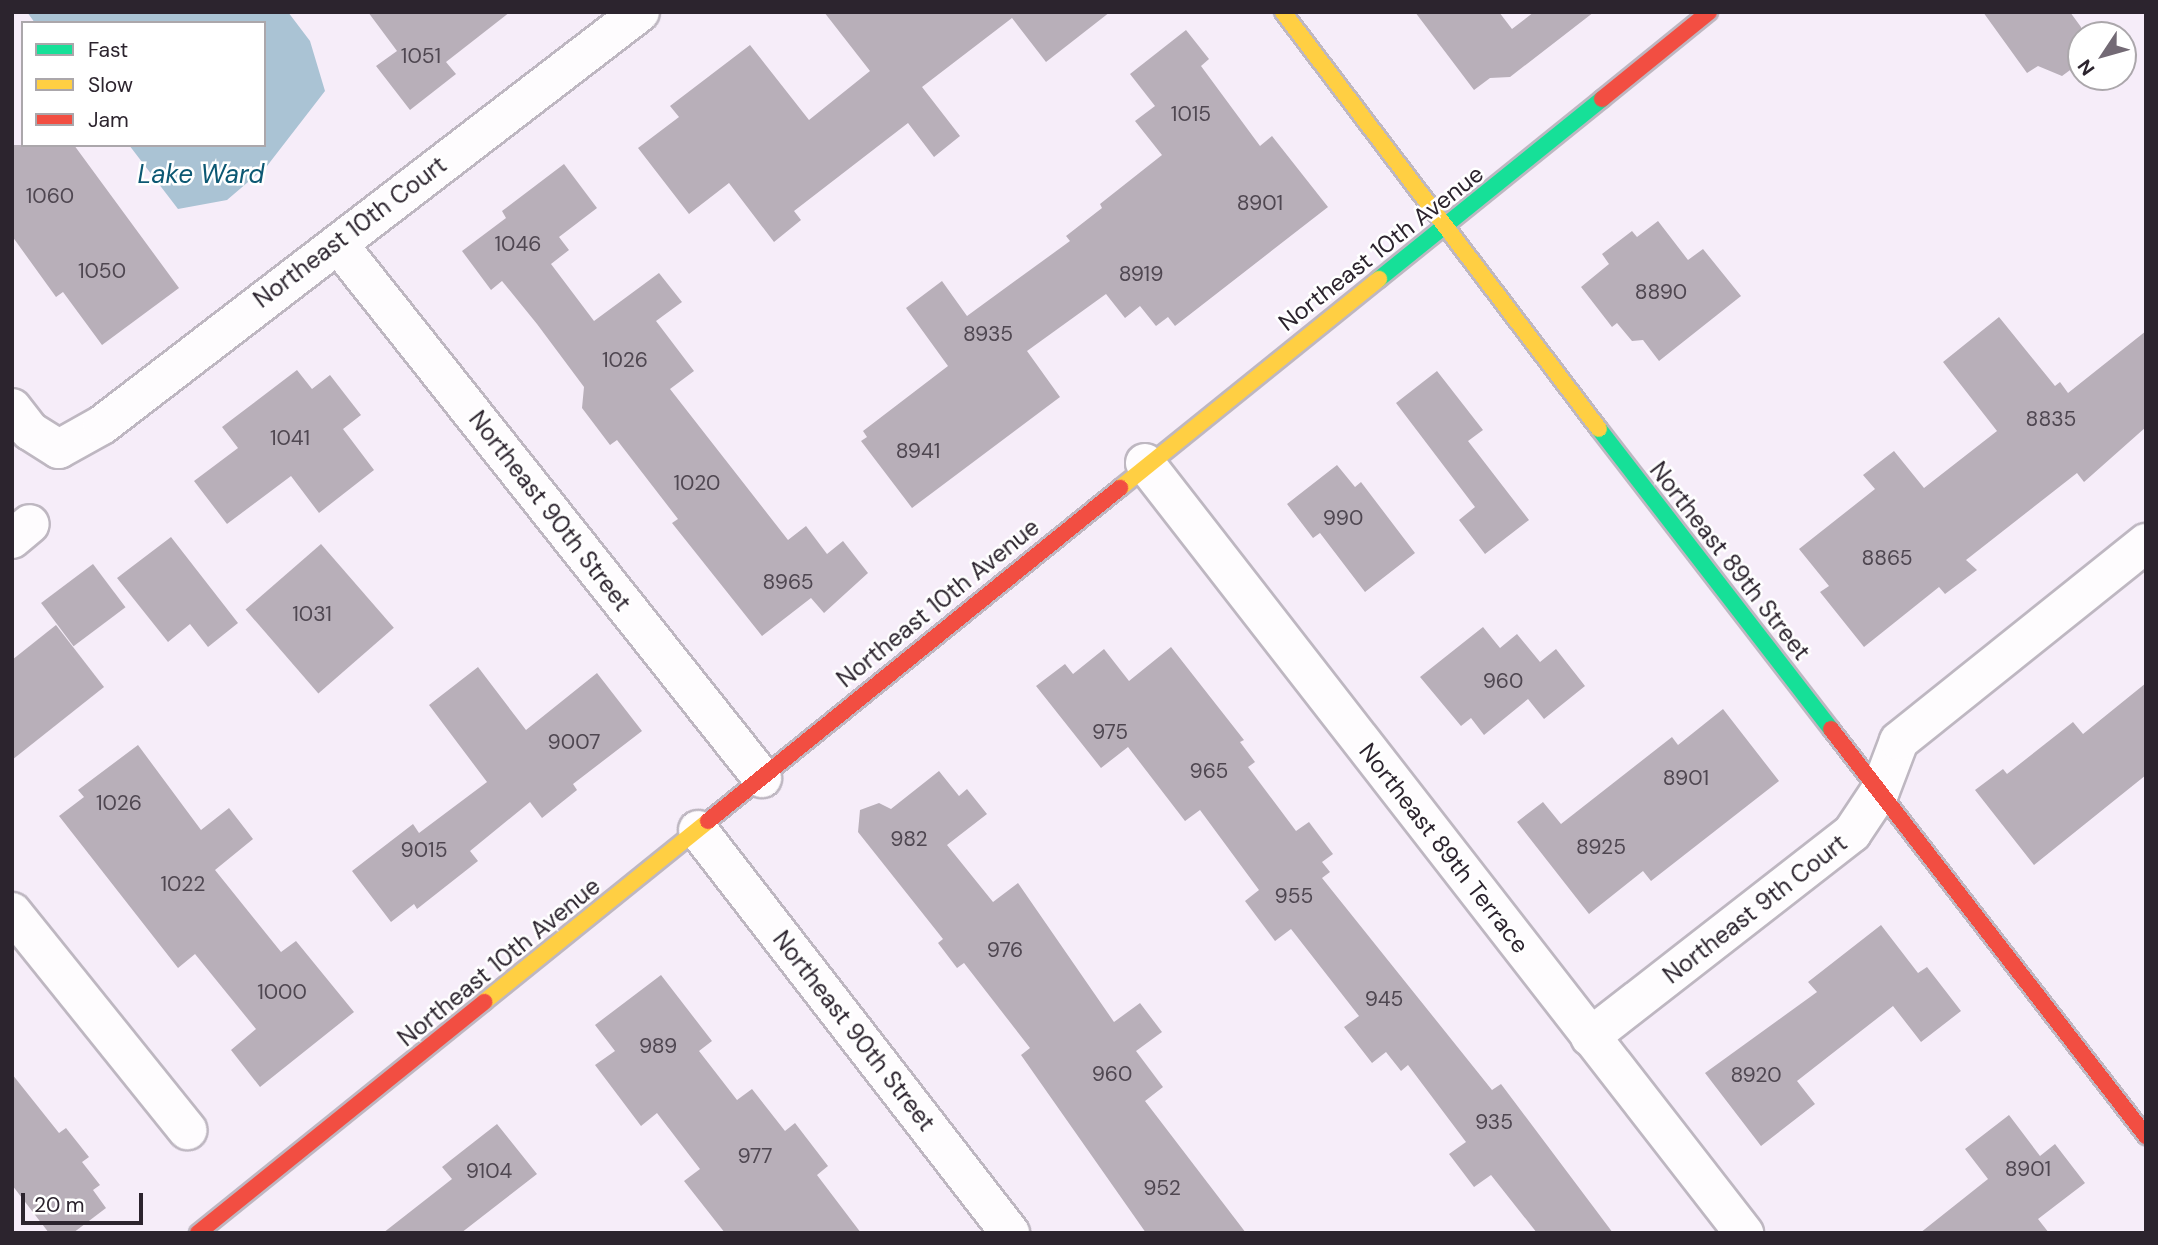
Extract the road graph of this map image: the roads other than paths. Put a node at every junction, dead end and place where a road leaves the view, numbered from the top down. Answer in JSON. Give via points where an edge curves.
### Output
{"nodes":[{"id":1,"x":1283,"y":12,"type":"edge"},
{"id":2,"x":1709,"y":12,"type":"edge"},
{"id":3,"x":618,"y":19,"type":"edge"},
{"id":4,"x":1444,"y":229,"type":"junction"},
{"id":5,"x":338,"y":244,"type":"junction"},
{"id":6,"x":12,"y":408,"type":"edge"},
{"id":7,"x":1145,"y":463,"type":"junction"},
{"id":8,"x":2146,"y":543,"type":"edge"},
{"id":9,"x":762,"y":778,"type":"junction"},
{"id":10,"x":1880,"y":791,"type":"junction"},
{"id":11,"x":698,"y":830,"type":"junction"},
{"id":12,"x":12,"y":912,"type":"edge"},
{"id":13,"x":1590,"y":1037,"type":"junction"},
{"id":14,"x":187,"y":1130,"type":"dead end"},
{"id":15,"x":2146,"y":1136,"type":"edge"},
{"id":16,"x":198,"y":1233,"type":"edge"},
{"id":17,"x":1010,"y":1233,"type":"edge"},
{"id":18,"x":1744,"y":1233,"type":"edge"}],
"edges":[{"from":1,"to":4,"type":"street","name":"Northeast 89th Street","via":[[1407,169]]},
{"from":2,"to":4,"type":"street","name":"Northeast 10th Avenue"},
{"from":3,"to":5,"type":"street","name":"Northeast 10th Court"},
{"from":4,"to":7,"type":"street","name":"Northeast 10th Avenue"},
{"from":4,"to":10,"type":"street","name":"Northeast 89th Street"},
{"from":5,"to":6,"type":"street","name":"Northeast 10th Court","via":[[102,425],[59,449],[30,431]]},
{"from":5,"to":9,"type":"street","name":"Northeast 90th Street"},
{"from":7,"to":9,"type":"street","name":"Northeast 10th Avenue"},
{"from":7,"to":13,"type":"street","name":"Northeast 89th Terrace"},
{"from":8,"to":10,"type":"street","name":"Northeast 9th Court","via":[[1899,741]]},
{"from":9,"to":11,"type":"street","name":"Northeast 10th Avenue"},
{"from":10,"to":13,"type":"street","name":"Northeast 9th Court","via":[[1852,833]]},
{"from":10,"to":15,"type":"street","name":"Northeast 89th Street"},
{"from":11,"to":16,"type":"street","name":"Northeast 10th Avenue"},
{"from":11,"to":17,"type":"street","name":"Northeast 90th Street"},
{"from":12,"to":14,"type":"street"},
{"from":13,"to":18,"type":"street","name":"Northeast 89th Terrace"}]}
